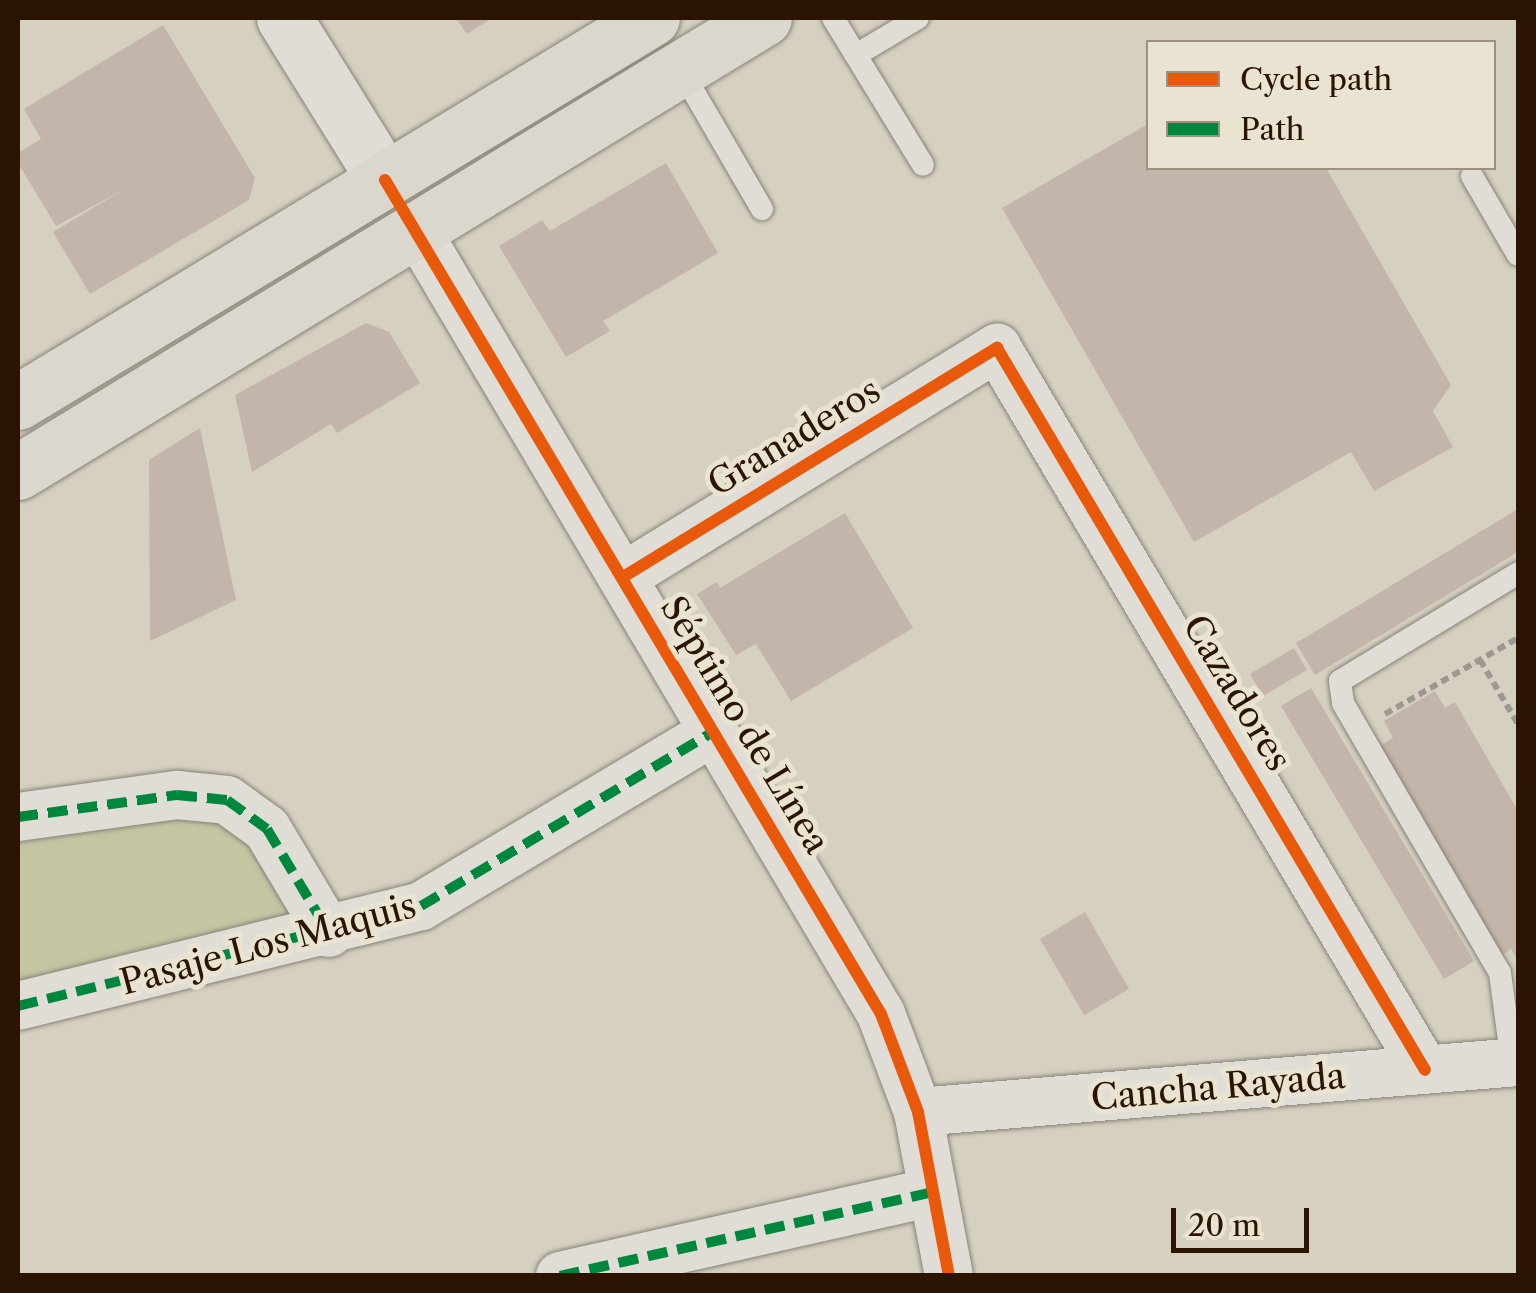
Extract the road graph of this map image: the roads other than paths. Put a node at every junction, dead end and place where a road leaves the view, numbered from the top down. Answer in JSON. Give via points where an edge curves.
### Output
{"nodes":[{"id":1,"x":284,"y":18,"type":"edge"},
{"id":2,"x":652,"y":18,"type":"edge"},
{"id":3,"x":764,"y":18,"type":"edge"},
{"id":4,"x":833,"y":18,"type":"edge"},
{"id":5,"x":918,"y":18,"type":"edge"},
{"id":6,"x":856,"y":54,"type":"junction"},
{"id":7,"x":680,"y":69,"type":"junction"},
{"id":8,"x":922,"y":166,"type":"dead end"},
{"id":9,"x":1472,"y":176,"type":"dead end"},
{"id":10,"x":385,"y":180,"type":"junction"},
{"id":11,"x":762,"y":209,"type":"dead end"},
{"id":12,"x":418,"y":233,"type":"junction"},
{"id":13,"x":1518,"y":255,"type":"edge"},
{"id":14,"x":997,"y":348,"type":"joint"},
{"id":15,"x":18,"y":402,"type":"edge"},
{"id":16,"x":18,"y":472,"type":"edge"},
{"id":17,"x":1518,"y":573,"type":"edge"},
{"id":18,"x":623,"y":577,"type":"junction"},
{"id":19,"x":714,"y":731,"type":"junction"},
{"id":20,"x":18,"y":817,"type":"edge"},
{"id":21,"x":328,"y":934,"type":"junction"},
{"id":22,"x":18,"y":1006,"type":"edge"},
{"id":23,"x":1515,"y":1062,"type":"edge"},
{"id":24,"x":1426,"y":1070,"type":"junction"},
{"id":25,"x":918,"y":1112,"type":"junction"},
{"id":26,"x":933,"y":1192,"type":"junction"},
{"id":27,"x":560,"y":1276,"type":"edge"},
{"id":28,"x":948,"y":1276,"type":"edge"}],
"edges":[{"from":1,"to":10,"type":"main road"},
{"from":2,"to":10,"type":"main road"},
{"from":3,"to":7,"type":"main road"},
{"from":4,"to":6,"type":"lane"},
{"from":5,"to":6,"type":"lane"},
{"from":6,"to":8,"type":"lane"},
{"from":7,"to":11,"type":"lane"},
{"from":7,"to":12,"type":"main road"},
{"from":9,"to":13,"type":"lane"},
{"from":10,"to":15,"type":"main road"},
{"from":12,"to":16,"type":"main road"},
{"from":12,"to":18,"type":"street","name":"Séptimo de Línea"},
{"from":14,"to":18,"type":"street","name":"Granaderos"},
{"from":14,"to":24,"type":"street","name":"Cazadores"},
{"from":17,"to":23,"type":"lane","via":[[1340,681],[1343,703],[1500,973]]},
{"from":18,"to":19,"type":"street","name":"Séptimo de Línea"},
{"from":19,"to":21,"type":"street","name":"Pasaje Los Maquis","via":[[448,894]]},
{"from":19,"to":25,"type":"street","name":"Séptimo de Línea","via":[[881,1014]]},
{"from":20,"to":21,"type":"street","via":[[178,795],[227,800],[267,829]]},
{"from":21,"to":22,"type":"street","name":"Pasaje Los Maquis"},
{"from":23,"to":24,"type":"street","name":"Cancha Rayada"},
{"from":24,"to":25,"type":"street","name":"Cancha Rayada"},
{"from":25,"to":26,"type":"street","name":"Séptimo de Línea"},
{"from":26,"to":27,"type":"street"},
{"from":26,"to":28,"type":"street","name":"Séptimo de Línea"}]}
